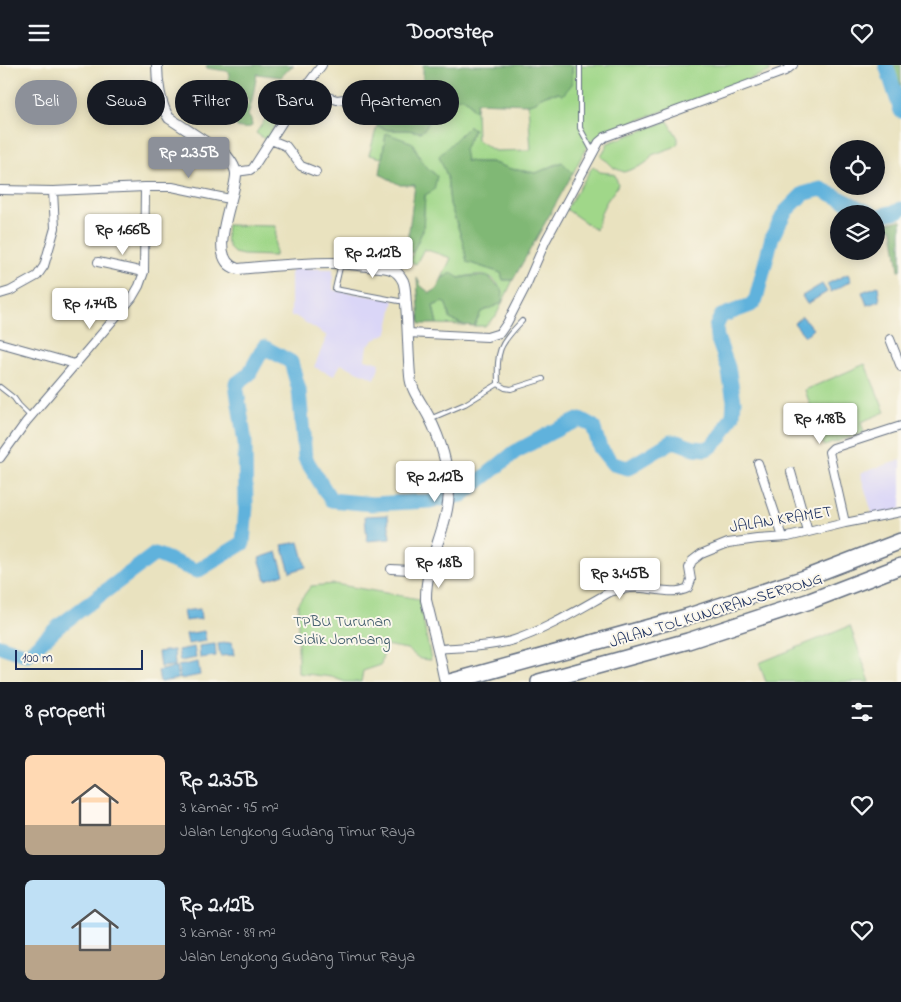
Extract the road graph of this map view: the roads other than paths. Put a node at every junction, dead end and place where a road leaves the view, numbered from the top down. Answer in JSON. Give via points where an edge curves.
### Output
{"nodes":[{"id":1,"x":157,"y":65,"type":"edge"},
{"id":2,"x":322,"y":65,"type":"edge"},
{"id":3,"x":580,"y":65,"type":"edge"},
{"id":4,"x":793,"y":65,"type":"edge"},
{"id":5,"x":311,"y":80,"type":"edge"},
{"id":6,"x":281,"y":125,"type":"edge"},
{"id":7,"x":271,"y":140,"type":"junction"},
{"id":8,"x":593,"y":151,"type":"junction"},
{"id":9,"x":236,"y":172,"type":"junction"},
{"id":10,"x":316,"y":172,"type":"dead end"},
{"id":11,"x":145,"y":187,"type":"junction"},
{"id":12,"x":0,"y":191,"type":"edge"},
{"id":13,"x":53,"y":191,"type":"junction"},
{"id":14,"x":230,"y":199,"type":"junction"},
{"id":15,"x":98,"y":262,"type":"dead end"},
{"id":16,"x":341,"y":263,"type":"junction"},
{"id":17,"x":144,"y":272,"type":"junction"},
{"id":18,"x":0,"y":294,"type":"edge"},
{"id":19,"x":405,"y":301,"type":"junction"},
{"id":20,"x":522,"y":321,"type":"dead end"},
{"id":21,"x":408,"y":333,"type":"junction"},
{"id":22,"x":890,"y":339,"type":"dead end"},
{"id":23,"x":0,"y":343,"type":"edge"},
{"id":24,"x":75,"y":364,"type":"junction"},
{"id":25,"x":901,"y":367,"type":"edge"},
{"id":26,"x":543,"y":379,"type":"dead end"},
{"id":27,"x":498,"y":384,"type":"junction"},
{"id":28,"x":0,"y":387,"type":"edge"},
{"id":29,"x":30,"y":416,"type":"junction"},
{"id":30,"x":430,"y":419,"type":"junction"},
{"id":31,"x":901,"y":426,"type":"edge"},
{"id":32,"x":0,"y":456,"type":"edge"},
{"id":33,"x":758,"y":463,"type":"dead end"},
{"id":34,"x":792,"y":472,"type":"dead end"},
{"id":35,"x":901,"y":512,"type":"edge"},
{"id":36,"x":845,"y":523,"type":"junction"},
{"id":37,"x":808,"y":532,"type":"junction"},
{"id":38,"x":783,"y":537,"type":"junction"},
{"id":39,"x":901,"y":541,"type":"edge"},
{"id":40,"x":901,"y":566,"type":"edge"},
{"id":41,"x":392,"y":569,"type":"dead end"},
{"id":42,"x":429,"y":571,"type":"junction"},
{"id":43,"x":438,"y":649,"type":"junction"},
{"id":44,"x":445,"y":682,"type":"edge"},
{"id":45,"x":450,"y":682,"type":"edge"},
{"id":46,"x":539,"y":682,"type":"edge"}],
"edges":[{"from":1,"to":9,"type":"street","via":[[161,98],[169,118],[227,156]]},
{"from":2,"to":5,"type":"street"},
{"from":3,"to":8,"type":"lane","via":[[580,128]]},
{"from":4,"to":8,"type":"street","via":[[785,71],[605,137]]},
{"from":6,"to":7,"type":"street"},
{"from":7,"to":9,"type":"street","via":[[253,168]]},
{"from":7,"to":10,"type":"street","via":[[286,146],[301,166]]},
{"from":8,"to":21,"type":"street","via":[[500,333],[487,337]]},
{"from":9,"to":14,"type":"street"},
{"from":11,"to":13,"type":"street"},
{"from":11,"to":14,"type":"street","via":[[172,187]]},
{"from":11,"to":17,"type":"street"},
{"from":12,"to":13,"type":"street"},
{"from":13,"to":18,"type":"street","via":[[54,228],[44,266],[37,276]]},
{"from":14,"to":16,"type":"street","via":[[223,245],[224,256],[232,267]]},
{"from":15,"to":17,"type":"street"},
{"from":16,"to":19,"type":"street","via":[[393,270],[403,282]]},
{"from":16,"to":19,"type":"lane","via":[[335,289]]},
{"from":17,"to":24,"type":"street","via":[[132,298]]},
{"from":19,"to":21,"type":"street"},
{"from":20,"to":27,"type":"lane","via":[[500,349]]},
{"from":21,"to":30,"type":"street","via":[[412,387]]},
{"from":22,"to":25,"type":"street"},
{"from":23,"to":24,"type":"street"},
{"from":24,"to":29,"type":"street"},
{"from":26,"to":27,"type":"lane","via":[[511,389]]},
{"from":27,"to":30,"type":"lane","via":[[465,404]]},
{"from":28,"to":29,"type":"lane"},
{"from":29,"to":32,"type":"street"},
{"from":30,"to":42,"type":"street","via":[[444,457],[449,491],[446,517]]},
{"from":31,"to":36,"type":"street","via":[[829,451]]},
{"from":33,"to":38,"type":"street"},
{"from":34,"to":37,"type":"street"},
{"from":35,"to":36,"type":"street","name":"JALAN KRAMET"},
{"from":36,"to":37,"type":"street","name":"JALAN KRAMET"},
{"from":37,"to":38,"type":"street","name":"JALAN KRAMET"},
{"from":38,"to":43,"type":"street","name":"JALAN KRAMET","via":[[728,543],[701,554],[692,561],[689,568],[691,580],[688,588],[682,591],[640,588],[610,591],[535,632],[493,644]]},
{"from":39,"to":45,"type":"highway","name":"JALAN TOL KUNCIRAN–SERPONG","via":[[805,578],[686,617]]},
{"from":40,"to":46,"type":"highway","name":"JALAN TOL KUNCIRAN–SERPONG","via":[[810,601],[697,638]]},
{"from":41,"to":42,"type":"street"},
{"from":42,"to":43,"type":"street","via":[[426,600]]},
{"from":43,"to":44,"type":"street"}]}
